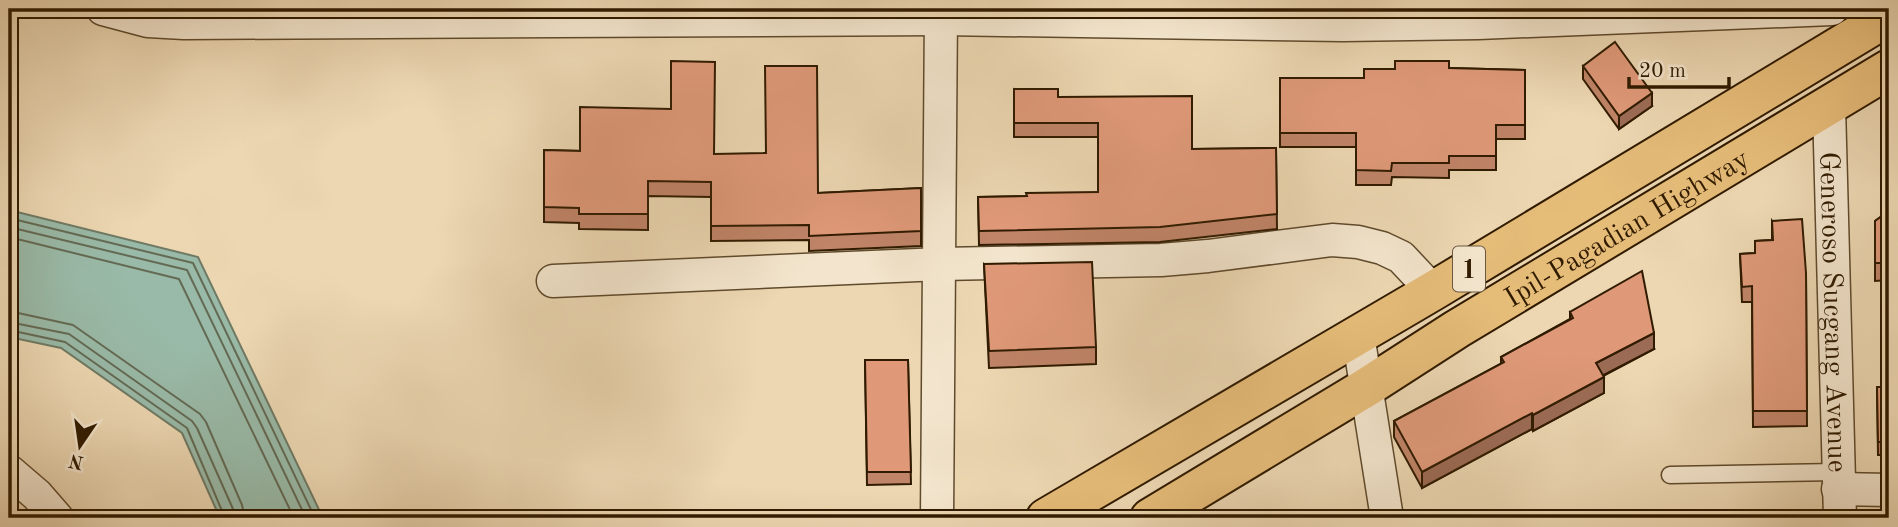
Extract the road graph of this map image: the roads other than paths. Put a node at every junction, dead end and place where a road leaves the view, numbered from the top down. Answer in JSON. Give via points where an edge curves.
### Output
{"nodes":[{"id":1,"x":103,"y":9,"type":"edge"},
{"id":2,"x":1832,"y":9,"type":"edge"},
{"id":3,"x":941,"y":14,"type":"edge"},
{"id":4,"x":1889,"y":16,"type":"edge"},
{"id":5,"x":1833,"y":50,"type":"junction"},
{"id":6,"x":1889,"y":69,"type":"edge"},
{"id":7,"x":1829,"y":106,"type":"junction"},
{"id":8,"x":940,"y":264,"type":"junction"},
{"id":9,"x":554,"y":281,"type":"dead end"},
{"id":10,"x":1433,"y":290,"type":"junction"},
{"id":11,"x":1358,"y":335,"type":"junction"},
{"id":12,"x":1367,"y":387,"type":"junction"},
{"id":13,"x":9,"y":471,"type":"edge"},
{"id":14,"x":1670,"y":475,"type":"dead end"},
{"id":15,"x":1889,"y":490,"type":"edge"},
{"id":16,"x":1838,"y":493,"type":"edge"},
{"id":17,"x":57,"y":518,"type":"edge"},
{"id":18,"x":937,"y":518,"type":"edge"},
{"id":19,"x":1046,"y":518,"type":"edge"},
{"id":20,"x":1150,"y":518,"type":"edge"},
{"id":21,"x":1387,"y":518,"type":"edge"}],
"edges":[{"from":1,"to":3,"type":"street","via":[[148,21],[184,23]]},
{"from":2,"to":3,"type":"street","via":[[1343,25]]},
{"from":2,"to":5,"type":"street"},
{"from":3,"to":8,"type":"street"},
{"from":4,"to":5,"type":"main road","number":"1"},
{"from":5,"to":10,"type":"main road","number":"1"},
{"from":6,"to":7,"type":"main road","name":"Ipil-Pagadian Highway","number":"1"},
{"from":7,"to":12,"type":"main road","name":"Ipil-Pagadian Highway","number":"1"},
{"from":7,"to":16,"type":"street","name":"Generoso Sucgang Avenue"},
{"from":8,"to":9,"type":"street"},
{"from":8,"to":10,"type":"street","via":[[1173,259],[1332,240],[1358,242],[1401,257]]},
{"from":8,"to":18,"type":"street"},
{"from":10,"to":11,"type":"main road","number":"1"},
{"from":11,"to":12,"type":"street"},
{"from":11,"to":19,"type":"main road","number":"1"},
{"from":12,"to":20,"type":"main road","name":"Ipil-Pagadian Highway","number":"1"},
{"from":12,"to":21,"type":"street"},
{"from":13,"to":17,"type":"street"},
{"from":14,"to":16,"type":"lane"},
{"from":15,"to":16,"type":"street"}]}
